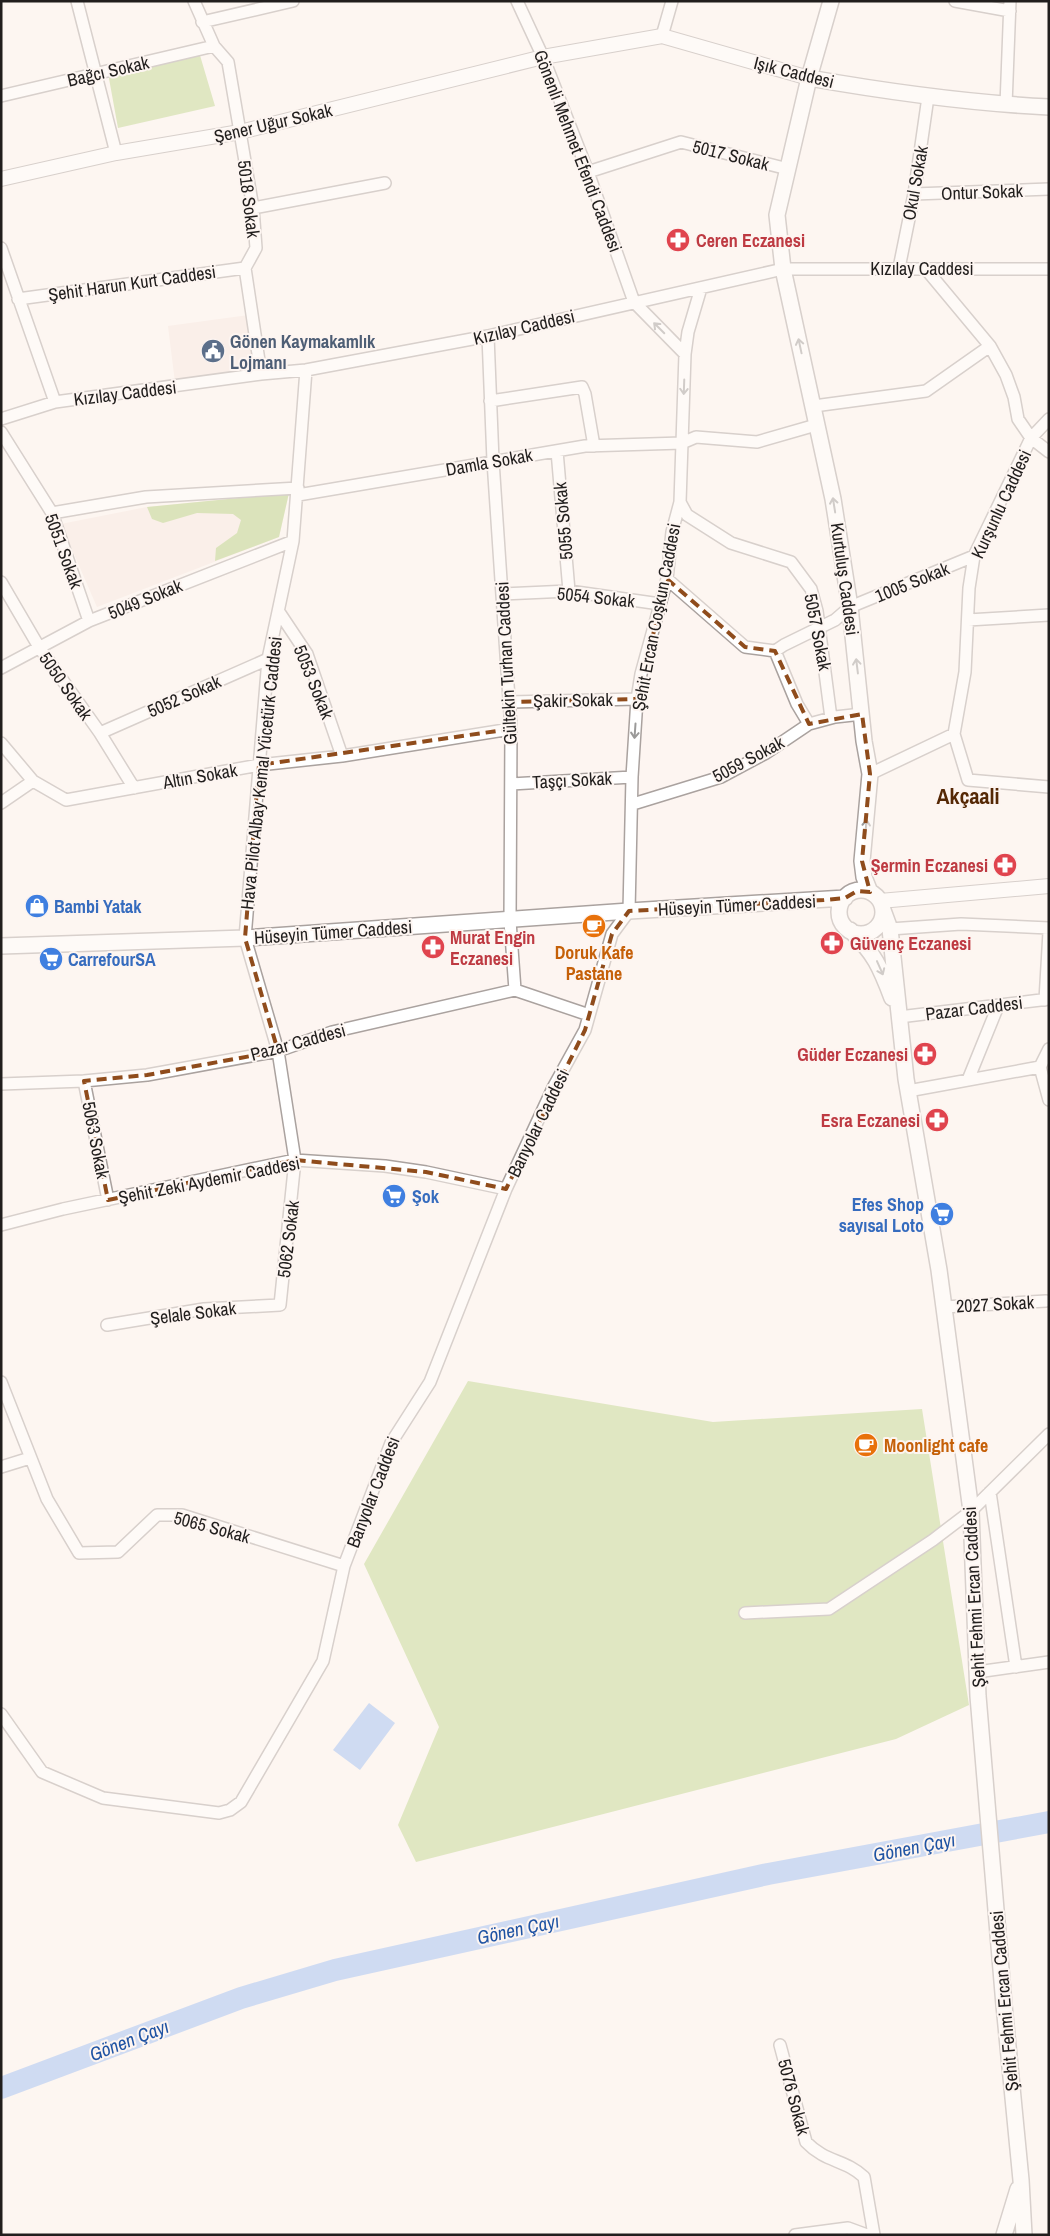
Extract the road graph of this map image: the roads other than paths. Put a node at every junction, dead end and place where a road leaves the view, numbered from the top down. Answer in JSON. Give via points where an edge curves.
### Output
{"nodes":[{"id":1,"x":77,"y":1,"type":"edge"},
{"id":2,"x":194,"y":1,"type":"edge"},
{"id":3,"x":292,"y":1,"type":"edge"},
{"id":4,"x":517,"y":1,"type":"edge"},
{"id":5,"x":672,"y":1,"type":"edge"},
{"id":6,"x":831,"y":1,"type":"edge"},
{"id":7,"x":956,"y":1,"type":"edge"},
{"id":8,"x":1010,"y":6,"type":"edge"},
{"id":9,"x":202,"y":22,"type":"junction"},
{"id":10,"x":662,"y":36,"type":"junction"},
{"id":11,"x":214,"y":46,"type":"junction"},
{"id":12,"x":543,"y":57,"type":"junction"},
{"id":13,"x":95,"y":73,"type":"junction"},
{"id":14,"x":809,"y":78,"type":"junction"},
{"id":15,"x":1,"y":96,"type":"edge"},
{"id":16,"x":928,"y":97,"type":"junction"},
{"id":17,"x":1006,"y":105,"type":"junction"},
{"id":18,"x":1049,"y":107,"type":"edge"},
{"id":19,"x":240,"y":132,"type":"junction"},
{"id":20,"x":116,"y":153,"type":"junction"},
{"id":21,"x":788,"y":169,"type":"junction"},
{"id":22,"x":588,"y":172,"type":"junction"},
{"id":23,"x":1,"y":179,"type":"edge"},
{"id":24,"x":385,"y":183,"type":"dead end"},
{"id":25,"x":1049,"y":189,"type":"edge"},
{"id":26,"x":914,"y":194,"type":"junction"},
{"id":27,"x":253,"y":208,"type":"junction"},
{"id":28,"x":1,"y":248,"type":"edge"},
{"id":29,"x":245,"y":268,"type":"junction"},
{"id":30,"x":899,"y":268,"type":"junction"},
{"id":31,"x":925,"y":268,"type":"junction"},
{"id":32,"x":783,"y":269,"type":"junction"},
{"id":33,"x":1049,"y":269,"type":"edge"},
{"id":34,"x":701,"y":288,"type":"junction"},
{"id":35,"x":18,"y":299,"type":"junction"},
{"id":36,"x":634,"y":302,"type":"junction"},
{"id":37,"x":488,"y":336,"type":"junction"},
{"id":38,"x":990,"y":346,"type":"junction"},
{"id":39,"x":685,"y":354,"type":"junction"},
{"id":40,"x":306,"y":370,"type":"junction"},
{"id":41,"x":261,"y":374,"type":"junction"},
{"id":42,"x":490,"y":401,"type":"junction"},
{"id":43,"x":55,"y":402,"type":"junction"},
{"id":44,"x":814,"y":406,"type":"junction"},
{"id":45,"x":1,"y":419,"type":"edge"},
{"id":46,"x":1049,"y":419,"type":"edge"},
{"id":47,"x":816,"y":425,"type":"junction"},
{"id":48,"x":1,"y":432,"type":"edge"},
{"id":49,"x":1031,"y":438,"type":"junction"},
{"id":50,"x":682,"y":443,"type":"junction"},
{"id":51,"x":594,"y":446,"type":"junction"},
{"id":52,"x":557,"y":451,"type":"junction"},
{"id":53,"x":1049,"y":452,"type":"edge"},
{"id":54,"x":493,"y":461,"type":"junction"},
{"id":55,"x":298,"y":492,"type":"junction"},
{"id":56,"x":680,"y":502,"type":"junction"},
{"id":57,"x":52,"y":513,"type":"junction"},
{"id":58,"x":293,"y":541,"type":"junction"},
{"id":59,"x":974,"y":556,"type":"junction"},
{"id":60,"x":667,"y":580,"type":"junction"},
{"id":61,"x":1,"y":582,"type":"edge"},
{"id":62,"x":569,"y":591,"type":"junction"},
{"id":63,"x":502,"y":594,"type":"junction"},
{"id":64,"x":660,"y":604,"type":"junction"},
{"id":65,"x":850,"y":607,"type":"junction"},
{"id":66,"x":279,"y":612,"type":"junction"},
{"id":67,"x":1049,"y":615,"type":"edge"},
{"id":68,"x":968,"y":620,"type":"junction"},
{"id":69,"x":89,"y":622,"type":"junction"},
{"id":70,"x":820,"y":628,"type":"junction"},
{"id":71,"x":39,"y":647,"type":"junction"},
{"id":72,"x":776,"y":650,"type":"junction"},
{"id":73,"x":268,"y":659,"type":"junction"},
{"id":74,"x":1,"y":668,"type":"edge"},
{"id":75,"x":637,"y":699,"type":"junction"},
{"id":76,"x":510,"y":702,"type":"junction"},
{"id":77,"x":862,"y":714,"type":"junction"},
{"id":78,"x":831,"y":718,"type":"junction"},
{"id":79,"x":809,"y":724,"type":"junction"},
{"id":80,"x":511,"y":729,"type":"junction"},
{"id":81,"x":100,"y":733,"type":"junction"},
{"id":82,"x":954,"y":734,"type":"junction"},
{"id":83,"x":1,"y":743,"type":"edge"},
{"id":84,"x":342,"y":756,"type":"junction"},
{"id":85,"x":259,"y":766,"type":"junction"},
{"id":86,"x":870,"y":774,"type":"junction"},
{"id":87,"x":632,"y":777,"type":"junction"},
{"id":88,"x":33,"y":781,"type":"junction"},
{"id":89,"x":511,"y":784,"type":"junction"},
{"id":90,"x":1049,"y":787,"type":"edge"},
{"id":91,"x":134,"y":788,"type":"junction"},
{"id":92,"x":1,"y":803,"type":"edge"},
{"id":93,"x":633,"y":804,"type":"junction"},
{"id":94,"x":1049,"y":886,"type":"edge"},
{"id":95,"x":844,"y":898,"type":"junction"},
{"id":96,"x":795,"y":901,"type":"junction"},
{"id":97,"x":877,"y":901,"type":"junction"},
{"id":98,"x":629,"y":911,"type":"junction"},
{"id":99,"x":510,"y":921,"type":"junction"},
{"id":100,"x":846,"y":925,"type":"junction"},
{"id":101,"x":1049,"y":928,"type":"edge"},
{"id":102,"x":890,"y":929,"type":"junction"},
{"id":103,"x":1049,"y":932,"type":"edge"},
{"id":104,"x":245,"y":938,"type":"junction"},
{"id":105,"x":1,"y":946,"type":"edge"},
{"id":106,"x":515,"y":990,"type":"junction"},
{"id":107,"x":1047,"y":999,"type":"edge"},
{"id":108,"x":998,"y":1006,"type":"junction"},
{"id":109,"x":589,"y":1016,"type":"junction"},
{"id":110,"x":899,"y":1017,"type":"junction"},
{"id":111,"x":1049,"y":1049,"type":"edge"},
{"id":112,"x":278,"y":1051,"type":"junction"},
{"id":113,"x":1040,"y":1067,"type":"junction"},
{"id":114,"x":968,"y":1080,"type":"junction"},
{"id":115,"x":84,"y":1081,"type":"junction"},
{"id":116,"x":1,"y":1084,"type":"edge"},
{"id":117,"x":908,"y":1092,"type":"junction"},
{"id":118,"x":1049,"y":1100,"type":"edge"},
{"id":119,"x":295,"y":1160,"type":"junction"},
{"id":120,"x":506,"y":1189,"type":"junction"},
{"id":121,"x":108,"y":1200,"type":"junction"},
{"id":122,"x":1,"y":1225,"type":"edge"},
{"id":123,"x":1048,"y":1300,"type":"edge"},
{"id":124,"x":280,"y":1305,"type":"joint"},
{"id":125,"x":944,"y":1307,"type":"junction"},
{"id":126,"x":107,"y":1325,"type":"dead end"},
{"id":127,"x":1,"y":1382,"type":"edge"},
{"id":128,"x":1049,"y":1434,"type":"edge"},
{"id":129,"x":30,"y":1458,"type":"junction"},
{"id":130,"x":1,"y":1467,"type":"edge"},
{"id":131,"x":990,"y":1492,"type":"junction"},
{"id":132,"x":970,"y":1511,"type":"junction"},
{"id":133,"x":344,"y":1566,"type":"junction"},
{"id":134,"x":745,"y":1613,"type":"dead end"},
{"id":135,"x":1049,"y":1662,"type":"edge"},
{"id":136,"x":1016,"y":1667,"type":"junction"},
{"id":137,"x":977,"y":1672,"type":"junction"},
{"id":138,"x":1,"y":1714,"type":"edge"},
{"id":139,"x":780,"y":2045,"type":"dead end"},
{"id":140,"x":1021,"y":2180,"type":"junction"},
{"id":141,"x":796,"y":2235,"type":"edge"},
{"id":142,"x":867,"y":2235,"type":"edge"},
{"id":143,"x":874,"y":2235,"type":"edge"},
{"id":144,"x":1004,"y":2235,"type":"edge"},
{"id":145,"x":1024,"y":2235,"type":"edge"}],
"edges":[{"from":1,"to":13,"type":"street"},
{"from":2,"to":9,"type":"street","name":"5018 Sokak"},
{"from":3,"to":9,"type":"street"},
{"from":4,"to":12,"type":"street","name":"Gönenli Mehmet Efendi Caddesi"},
{"from":5,"to":10,"type":"street"},
{"from":6,"to":14,"type":"main road","name":"Kurtuluş Caddesi"},
{"from":7,"to":8,"type":"street"},
{"from":8,"to":17,"type":"street"},
{"from":9,"to":11,"type":"street","name":"5018 Sokak"},
{"from":10,"to":12,"type":"street","name":"Işık Caddesi"},
{"from":10,"to":14,"type":"street","name":"Işık Caddesi"},
{"from":11,"to":13,"type":"street","name":"Bağcı Sokak"},
{"from":11,"to":19,"type":"street","name":"5018 Sokak","via":[[228,62]]},
{"from":12,"to":19,"type":"street","name":"Şener Uğur Sokak"},
{"from":12,"to":22,"type":"street","name":"Gönenli Mehmet Efendi Caddesi"},
{"from":13,"to":15,"type":"street","name":"Bağcı Sokak"},
{"from":13,"to":20,"type":"street"},
{"from":14,"to":16,"type":"main road","name":"Işık Caddesi"},
{"from":14,"to":21,"type":"main road","name":"Kurtuluş Caddesi"},
{"from":16,"to":17,"type":"main road","name":"Işık Caddesi"},
{"from":16,"to":26,"type":"street","name":"Okul Sokak"},
{"from":17,"to":18,"type":"main road","name":"Işık Caddesi"},
{"from":19,"to":20,"type":"street","name":"Şener Uğur Sokak"},
{"from":19,"to":27,"type":"street","name":"5018 Sokak"},
{"from":20,"to":23,"type":"street","name":"Şener Uğur Sokak"},
{"from":21,"to":22,"type":"street","name":"5017 Sokak","via":[[682,142]]},
{"from":21,"to":32,"type":"main road","name":"Kurtuluş Caddesi","via":[[778,215]]},
{"from":22,"to":36,"type":"street","name":"Gönenli Mehmet Efendi Caddesi"},
{"from":24,"to":27,"type":"street"},
{"from":25,"to":26,"type":"street","name":"Ontur Sokak"},
{"from":26,"to":30,"type":"street","name":"Okul Sokak"},
{"from":27,"to":29,"type":"street","name":"5018 Sokak","via":[[256,248]]},
{"from":28,"to":35,"type":"street"},
{"from":29,"to":35,"type":"street","name":"Şehit Harun Kurt Caddesi"},
{"from":29,"to":41,"type":"street"},
{"from":30,"to":31,"type":"street","name":"Kızılay Caddesi"},
{"from":30,"to":32,"type":"street","name":"Kızılay Caddesi"},
{"from":31,"to":33,"type":"street","name":"Kızılay Caddesi"},
{"from":31,"to":38,"type":"street","name":"Kurşunlu Caddesi"},
{"from":32,"to":34,"type":"street","name":"Kızılay Caddesi"},
{"from":44,"to":32,"type":"main road","name":"Kurtuluş Caddesi","one_way":true},
{"from":34,"to":36,"type":"street","name":"Kızılay Caddesi"},
{"from":34,"to":39,"type":"street","name":"Şehit Ercan Coşkun Caddesi"},
{"from":35,"to":43,"type":"street"},
{"from":36,"to":37,"type":"street","name":"Kızılay Caddesi"},
{"from":39,"to":36,"type":"street","one_way":true},
{"from":37,"to":40,"type":"street","name":"Kızılay Caddesi"},
{"from":37,"to":42,"type":"street","name":"Gültekin Turhan Caddesi"},
{"from":38,"to":44,"type":"street","via":[[926,391]]},
{"from":38,"to":49,"type":"street","name":"Kurşunlu Caddesi","via":[[1006,375],[1018,419]]},
{"from":39,"to":50,"type":"street","name":"Şehit Ercan Coşkun Caddesi","one_way":true},
{"from":40,"to":41,"type":"street","name":"Kızılay Caddesi"},
{"from":40,"to":55,"type":"street","name":"Hava Pilot Albay Kemal Yücetürk Caddesi"},
{"from":41,"to":43,"type":"street","name":"Kızılay Caddesi"},
{"from":42,"to":51,"type":"street","via":[[582,387]]},
{"from":42,"to":54,"type":"street","name":"Gültekin Turhan Caddesi"},
{"from":43,"to":45,"type":"street","name":"Kızılay Caddesi"},
{"from":44,"to":47,"type":"main road","name":"Kurtuluş Caddesi"},
{"from":46,"to":49,"type":"street"},
{"from":47,"to":50,"type":"street","name":"Damla Sokak","via":[[757,442],[696,437]]},
{"from":65,"to":47,"type":"main road","name":"Kurtuluş Caddesi","one_way":true,"via":[[833,499]]},
{"from":48,"to":57,"type":"street","name":"5051 Sokak"},
{"from":49,"to":53,"type":"street"},
{"from":49,"to":59,"type":"street","name":"Kurşunlu Caddesi"},
{"from":50,"to":51,"type":"street","name":"Damla Sokak"},
{"from":50,"to":56,"type":"street","name":"Şehit Ercan Coşkun Caddesi"},
{"from":51,"to":52,"type":"street","name":"Damla Sokak"},
{"from":52,"to":54,"type":"street","name":"Damla Sokak"},
{"from":52,"to":62,"type":"street","name":"5055 Sokak"},
{"from":54,"to":55,"type":"street","name":"Damla Sokak"},
{"from":54,"to":63,"type":"street","name":"Gültekin Turhan Caddesi"},
{"from":55,"to":57,"type":"street","name":"Damla Sokak","via":[[146,497]]},
{"from":55,"to":58,"type":"street","name":"Hava Pilot Albay Kemal Yücetürk Caddesi"},
{"from":56,"to":60,"type":"street","name":"Şehit Ercan Coşkun Caddesi","via":[[672,532]]},
{"from":56,"to":70,"type":"street","name":"5057 Sokak","via":[[687,515],[731,543],[791,562],[811,589]]},
{"from":57,"to":69,"type":"street","name":"5051 Sokak"},
{"from":58,"to":66,"type":"street","name":"Hava Pilot Albay Kemal Yücetürk Caddesi"},
{"from":58,"to":69,"type":"street","name":"5049 Sokak"},
{"from":59,"to":65,"type":"street","name":"1005 Sokak"},
{"from":59,"to":68,"type":"street","name":"Kurşunlu Caddesi"},
{"from":60,"to":64,"type":"street","name":"Şehit Ercan Coşkun Caddesi"},
{"from":60,"to":72,"type":"street","via":[[745,647]]},
{"from":61,"to":71,"type":"street","name":"5050 Sokak"},
{"from":62,"to":63,"type":"street","name":"5054 Sokak"},
{"from":62,"to":64,"type":"street","name":"5054 Sokak"},
{"from":63,"to":76,"type":"street","name":"Gültekin Turhan Caddesi"},
{"from":64,"to":75,"type":"street","name":"Şehit Ercan Coşkun Caddesi"},
{"from":65,"to":70,"type":"street","name":"1005 Sokak"},
{"from":77,"to":65,"type":"main road","name":"Kurtuluş Caddesi","one_way":true},
{"from":66,"to":73,"type":"street","name":"Hava Pilot Albay Kemal Yücetürk Caddesi"},
{"from":66,"to":84,"type":"street","name":"5053 Sokak","via":[[307,654]]},
{"from":67,"to":68,"type":"street"},
{"from":68,"to":82,"type":"street","name":"Kurşunlu Caddesi","via":[[965,672]]},
{"from":69,"to":71,"type":"street","name":"5049 Sokak"},
{"from":70,"to":72,"type":"street","name":"1005 Sokak"},
{"from":70,"to":78,"type":"street","name":"5057 Sokak"},
{"from":71,"to":74,"type":"street","name":"5049 Sokak"},
{"from":71,"to":81,"type":"street","name":"5050 Sokak"},
{"from":72,"to":79,"type":"street","via":[[797,704]]},
{"from":73,"to":81,"type":"street","name":"5052 Sokak"},
{"from":73,"to":85,"type":"street","name":"Hava Pilot Albay Kemal Yücetürk Caddesi"},
{"from":75,"to":76,"type":"street","name":"Şakir Sokak"},
{"from":75,"to":87,"type":"street","name":"Şehit Ercan Coşkun Caddesi","one_way":true},
{"from":76,"to":80,"type":"street","name":"Gültekin Turhan Caddesi"},
{"from":77,"to":78,"type":"street","name":"5059 Sokak"},
{"from":77,"to":86,"type":"main road","name":"Kurtuluş Caddesi"},
{"from":78,"to":79,"type":"street","name":"5059 Sokak"},
{"from":79,"to":93,"type":"street","name":"5059 Sokak","via":[[766,753],[721,777]]},
{"from":80,"to":84,"type":"street","name":"Altın Sokak"},
{"from":80,"to":89,"type":"street","name":"Gültekin Turhan Caddesi"},
{"from":81,"to":91,"type":"street","name":"5050 Sokak"},
{"from":82,"to":86,"type":"street"},
{"from":82,"to":90,"type":"street","name":"Kurşunlu Caddesi","via":[[968,780]]},
{"from":83,"to":88,"type":"street","name":"Altın Sokak"},
{"from":84,"to":85,"type":"street","name":"Altın Sokak"},
{"from":85,"to":91,"type":"street","name":"Altın Sokak"},
{"from":85,"to":104,"type":"street","name":"Hava Pilot Albay Kemal Yücetürk Caddesi"},
{"from":97,"to":86,"type":"main road","name":"Kurtuluş Caddesi","one_way":true,"via":[[864,877],[862,861]]},
{"from":87,"to":89,"type":"street","name":"Taşçı Sokak"},
{"from":87,"to":93,"type":"street","name":"Şehit Ercan Coşkun Caddesi"},
{"from":88,"to":91,"type":"street","name":"Altın Sokak","via":[[66,800]]},
{"from":88,"to":92,"type":"street"},
{"from":89,"to":99,"type":"street","name":"Gültekin Turhan Caddesi"},
{"from":93,"to":98,"type":"street","name":"Şehit Ercan Coşkun Caddesi"},
{"from":94,"to":97,"type":"street"},
{"from":95,"to":96,"type":"main road","name":"Hüseyin Tümer Caddesi"},
{"from":95,"to":97,"type":"main road","via":[[857,891]]},
{"from":95,"to":100,"type":"main road","via":[[841,905]]},
{"from":96,"to":98,"type":"main road","name":"Hüseyin Tümer Caddesi"},
{"from":96,"to":100,"type":"main road","name":"Şehit Fehmi Ercan Caddesi","via":[[821,909]]},
{"from":97,"to":100,"type":"main road","via":[[881,921],[872,931],[864,934]]},
{"from":97,"to":102,"type":"main road","name":"Şehit Fehmi Ercan Caddesi"},
{"from":98,"to":99,"type":"main road","name":"Hüseyin Tümer Caddesi"},
{"from":98,"to":109,"type":"street","name":"Banyolar Caddesi","via":[[612,934]]},
{"from":99,"to":104,"type":"main road","name":"Hüseyin Tümer Caddesi"},
{"from":99,"to":106,"type":"street","name":"Gültekin Turhan Caddesi"},
{"from":100,"to":110,"type":"main road","name":"Şehit Fehmi Ercan Caddesi","one_way":true,"via":[[876,959]]},
{"from":101,"to":102,"type":"street","via":[[961,924]]},
{"from":102,"to":110,"type":"main road","name":"Şehit Fehmi Ercan Caddesi"},
{"from":103,"to":107,"type":"street"},
{"from":104,"to":105,"type":"main road","name":"Hüseyin Tümer Caddesi"},
{"from":104,"to":112,"type":"street","name":"5062 Sokak"},
{"from":106,"to":109,"type":"street"},
{"from":106,"to":112,"type":"street","name":"Pazar Caddesi","via":[[332,1032]]},
{"from":107,"to":108,"type":"street","name":"Pazar Caddesi"},
{"from":108,"to":110,"type":"street","name":"Pazar Caddesi"},
{"from":108,"to":114,"type":"street"},
{"from":109,"to":120,"type":"street","name":"Banyolar Caddesi"},
{"from":110,"to":117,"type":"main road","name":"Şehit Fehmi Ercan Caddesi"},
{"from":111,"to":113,"type":"street"},
{"from":112,"to":115,"type":"street","name":"Pazar Caddesi","via":[[147,1075]]},
{"from":112,"to":119,"type":"street","name":"5062 Sokak"},
{"from":113,"to":114,"type":"street"},
{"from":113,"to":118,"type":"street"},
{"from":114,"to":117,"type":"street"},
{"from":115,"to":116,"type":"street","name":"Pazar Caddesi"},
{"from":115,"to":121,"type":"street","name":"5063 Sokak"},
{"from":117,"to":125,"type":"main road","name":"Şehit Fehmi Ercan Caddesi"},
{"from":119,"to":120,"type":"street","name":"Şehit Zeki Aydemir Caddesi","via":[[385,1166]]},
{"from":119,"to":121,"type":"street","name":"Şehit Zeki Aydemir Caddesi"},
{"from":119,"to":124,"type":"street","name":"5062 Sokak"},
{"from":120,"to":133,"type":"street","name":"Banyolar Caddesi","via":[[430,1382],[391,1443]]},
{"from":121,"to":122,"type":"street","name":"Şehit Zeki Aydemir Caddesi"},
{"from":123,"to":125,"type":"street","name":"2027 Sokak"},
{"from":124,"to":126,"type":"street","name":"Şelale Sokak","via":[[204,1309]]},
{"from":125,"to":132,"type":"main road","name":"Şehit Fehmi Ercan Caddesi"},
{"from":127,"to":129,"type":"street"},
{"from":128,"to":131,"type":"street"},
{"from":129,"to":130,"type":"street"},
{"from":129,"to":133,"type":"street","name":"5065 Sokak","via":[[47,1499],[79,1554],[118,1552],[157,1514],[182,1515]]},
{"from":131,"to":132,"type":"street"},
{"from":131,"to":136,"type":"street"},
{"from":132,"to":134,"type":"street","via":[[933,1540],[829,1609]]},
{"from":132,"to":137,"type":"main road","name":"Şehit Fehmi Ercan Caddesi"},
{"from":133,"to":138,"type":"street","name":"Banyolar Caddesi","via":[[323,1661],[240,1802],[230,1810],[219,1813],[103,1798],[42,1772]]},
{"from":135,"to":136,"type":"street"},
{"from":136,"to":137,"type":"street"},
{"from":137,"to":140,"type":"main road","name":"Şehit Fehmi Ercan Caddesi"},
{"from":139,"to":143,"type":"street","name":"5076 Sokak","via":[[806,2142],[815,2152],[848,2165],[864,2177]]},
{"from":140,"to":144,"type":"main road","name":"Şehit Fehmi Ercan Caddesi"},
{"from":140,"to":145,"type":"main road","name":"Şehit Fehmi Ercan Caddesi"},
{"from":141,"to":142,"type":"street","via":[[848,2228]]}]}
